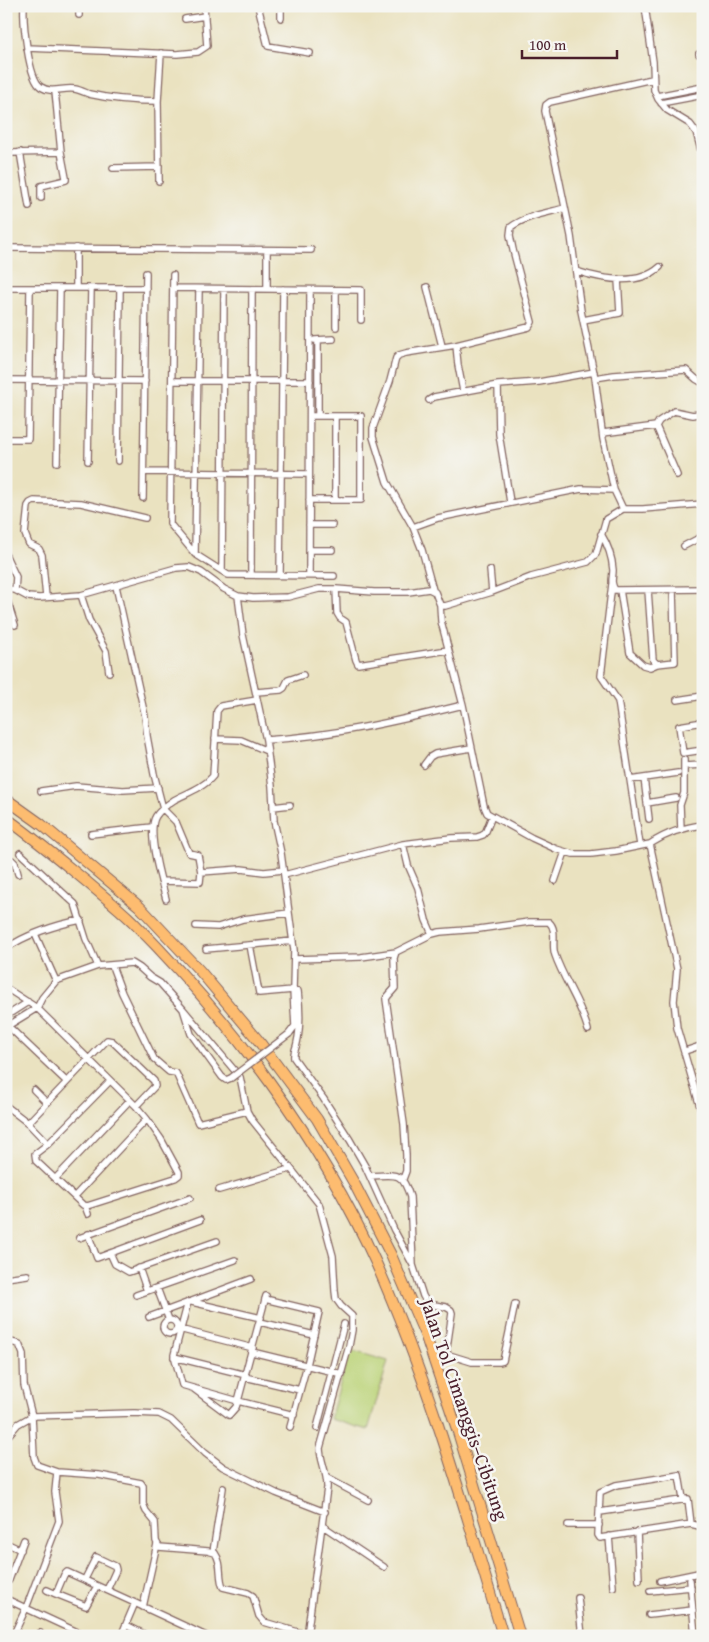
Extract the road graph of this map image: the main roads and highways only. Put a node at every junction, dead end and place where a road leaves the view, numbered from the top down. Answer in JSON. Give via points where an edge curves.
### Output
{"nodes":[{"id":1,"x":6,"y":799,"type":"edge"},
{"id":2,"x":6,"y":818,"type":"edge"},
{"id":3,"x":503,"y":1636,"type":"edge"},
{"id":4,"x":520,"y":1636,"type":"edge"}],
"edges":[{"from":1,"to":4,"type":"highway","name":"Jalan Tol Cimanggis–Cibitung","via":[[140,907],[258,1040],[316,1119],[354,1183],[391,1256],[426,1337]]},
{"from":2,"to":3,"type":"highway","name":"Jalan Tol Cimanggis–Cibitung","via":[[130,919],[182,974],[248,1053],[340,1192],[375,1261],[410,1344],[444,1439]]}]}
